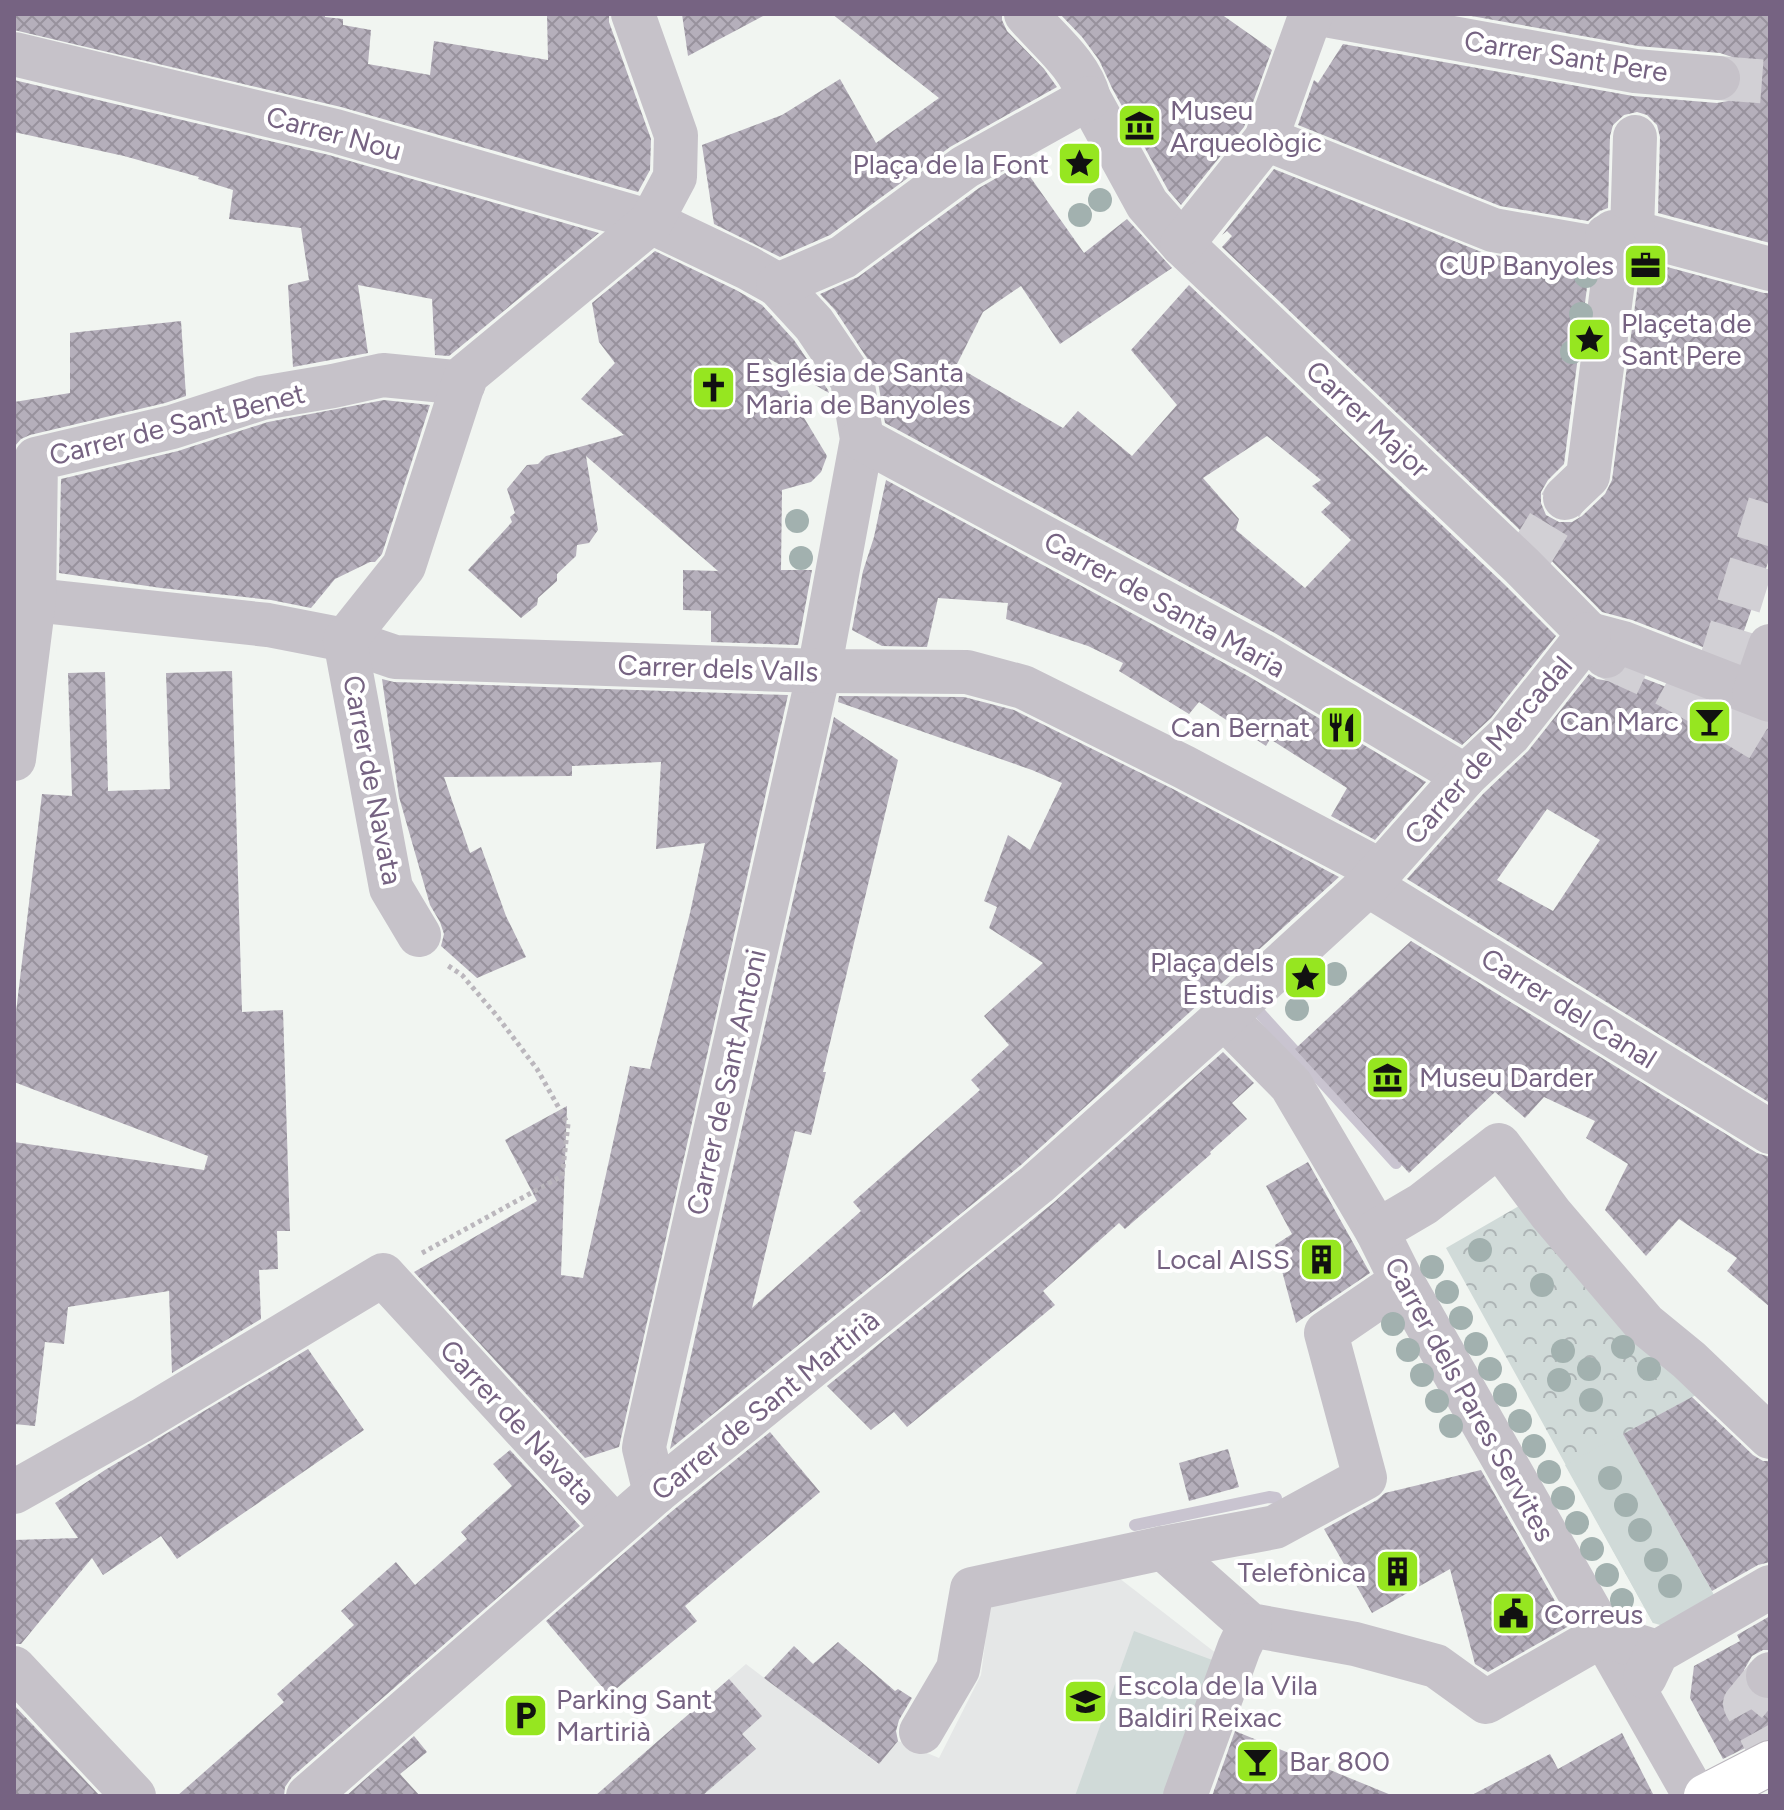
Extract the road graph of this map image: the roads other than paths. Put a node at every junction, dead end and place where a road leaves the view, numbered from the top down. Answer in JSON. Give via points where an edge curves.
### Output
{"nodes":[{"id":1,"x":633,"y":14,"type":"edge"},
{"id":2,"x":1026,"y":14,"type":"edge"},
{"id":3,"x":1311,"y":14,"type":"edge"},
{"id":4,"x":1320,"y":14,"type":"edge"},
{"id":5,"x":14,"y":54,"type":"edge"},
{"id":6,"x":1635,"y":71,"type":"junction"},
{"id":7,"x":1718,"y":78,"type":"tunnel mouth"},
{"id":8,"x":1089,"y":98,"type":"junction"},
{"id":9,"x":1266,"y":139,"type":"junction"},
{"id":10,"x":651,"y":222,"type":"junction"},
{"id":11,"x":1617,"y":237,"type":"junction"},
{"id":12,"x":1182,"y":244,"type":"junction"},
{"id":13,"x":1770,"y":269,"type":"edge"},
{"id":14,"x":778,"y":285,"type":"junction"},
{"id":15,"x":464,"y":383,"type":"junction"},
{"id":16,"x":862,"y":439,"type":"junction"},
{"id":17,"x":1565,"y":498,"type":"tunnel mouth"},
{"id":18,"x":24,"y":600,"type":"edge"},
{"id":19,"x":345,"y":640,"type":"junction"},
{"id":20,"x":1597,"y":645,"type":"junction"},
{"id":21,"x":1770,"y":646,"type":"edge"},
{"id":22,"x":819,"y":671,"type":"junction"},
{"id":23,"x":1730,"y":685,"type":"edge"},
{"id":24,"x":14,"y":759,"type":"edge"},
{"id":25,"x":1465,"y":776,"type":"junction"},
{"id":26,"x":1375,"y":878,"type":"junction"},
{"id":27,"x":419,"y":935,"type":"road end"},
{"id":28,"x":1224,"y":1017,"type":"junction"},
{"id":29,"x":1770,"y":1132,"type":"edge"},
{"id":30,"x":1377,"y":1231,"type":"junction"},
{"id":31,"x":1402,"y":1281,"type":"junction"},
{"id":32,"x":1770,"y":1437,"type":"edge"},
{"id":33,"x":14,"y":1492,"type":"edge"},
{"id":34,"x":655,"y":1493,"type":"junction"},
{"id":35,"x":615,"y":1527,"type":"junction"},
{"id":36,"x":1163,"y":1548,"type":"junction"},
{"id":37,"x":1770,"y":1587,"type":"edge"},
{"id":38,"x":1250,"y":1625,"type":"junction"},
{"id":39,"x":1603,"y":1635,"type":"junction"},
{"id":40,"x":1657,"y":1652,"type":"junction"},
{"id":41,"x":14,"y":1668,"type":"edge"},
{"id":42,"x":1637,"y":1694,"type":"junction"},
{"id":43,"x":921,"y":1732,"type":"dead end"},
{"id":44,"x":1770,"y":1763,"type":"edge"},
{"id":45,"x":1770,"y":1778,"type":"edge"},
{"id":46,"x":134,"y":1796,"type":"edge"},
{"id":47,"x":308,"y":1796,"type":"edge"},
{"id":48,"x":1185,"y":1796,"type":"edge"},
{"id":49,"x":1695,"y":1796,"type":"edge"},
{"id":50,"x":1706,"y":1796,"type":"edge"},
{"id":51,"x":1736,"y":1796,"type":"edge"}],
"edges":[{"from":1,"to":10,"type":"street","via":[[676,135],[675,177]]},
{"from":2,"to":8,"type":"street","via":[[1066,57]]},
{"from":3,"to":9,"type":"street"},
{"from":4,"to":6,"type":"street","name":"Carrer Sant Pere"},
{"from":5,"to":10,"type":"street","name":"Carrer Nou","via":[[335,131]]},
{"from":6,"to":7,"type":"street","name":"Carrer Sant Pere"},
{"from":6,"to":11,"type":"street","via":[[1632,136]]},
{"from":8,"to":12,"type":"street","name":"Carrer Major","via":[[1147,204]]},
{"from":8,"to":14,"type":"street","via":[[965,167],[843,257]]},
{"from":9,"to":11,"type":"street","via":[[1455,208],[1493,230],[1580,246]]},
{"from":9,"to":12,"type":"street"},
{"from":10,"to":14,"type":"street","name":"Carrer Nou"},
{"from":10,"to":15,"type":"street","via":[[466,375]]},
{"from":11,"to":13,"type":"street"},
{"from":11,"to":17,"type":"street","via":[[1588,476]]},
{"from":12,"to":20,"type":"street","name":"Carrer Major","via":[[1524,564]]},
{"from":14,"to":16,"type":"street","name":"Carrer Nou","via":[[814,324],[852,380]]},
{"from":15,"to":18,"type":"street","name":"Carrer de Sant Benet","via":[[383,375],[262,398],[172,427],[36,459]]},
{"from":15,"to":19,"type":"street","name":"Carrer de Navata","via":[[404,566]]},
{"from":16,"to":22,"type":"street","name":"Carrer de Sant Antoni"},
{"from":16,"to":25,"type":"street","name":"Carrer de Santa Maria","via":[[1260,654]]},
{"from":18,"to":19,"type":"street","name":"Carrer dels Valls","via":[[268,625]]},
{"from":18,"to":24,"type":"street","name":"Carrer de Sant Benet"},
{"from":19,"to":22,"type":"street","name":"Carrer dels Valls","via":[[395,657]]},
{"from":19,"to":27,"type":"street","name":"Carrer de Navata","via":[[391,888]]},
{"from":20,"to":23,"type":"street","via":[[1623,643]]},
{"from":20,"to":25,"type":"street","name":"Carrer de Mercadal"},
{"from":21,"to":23,"type":"street"},
{"from":22,"to":26,"type":"street","name":"Carrer dels Valls","via":[[967,672],[1023,687],[1184,767]]},
{"from":22,"to":34,"type":"street","name":"Carrer de Sant Antoni","via":[[645,1442]]},
{"from":25,"to":26,"type":"street","name":"Carrer de Mercadal"},
{"from":26,"to":28,"type":"street"},
{"from":26,"to":29,"type":"street","name":"Carrer del Canal"},
{"from":28,"to":30,"type":"street","name":"Carrer dels Pares Servites","via":[[1291,1085]]},
{"from":28,"to":34,"type":"street","name":"Carrer de Sant Martirià","via":[[1037,1184]]},
{"from":30,"to":31,"type":"street","name":"Carrer dels Pares Servites"},
{"from":30,"to":32,"type":"street","via":[[1423,1204],[1499,1145],[1645,1324]]},
{"from":31,"to":36,"type":"street","via":[[1326,1333],[1365,1478],[1275,1527]]},
{"from":31,"to":39,"type":"street","name":"Carrer dels Pares Servites"},
{"from":33,"to":35,"type":"street","name":"Carrer de Navata","via":[[383,1275]]},
{"from":34,"to":35,"type":"street","name":"Carrer de Sant Martirià"},
{"from":35,"to":47,"type":"street","name":"Carrer de Sant Martirià"},
{"from":36,"to":38,"type":"street"},
{"from":36,"to":43,"type":"street","via":[[972,1589],[958,1669]]},
{"from":37,"to":40,"type":"street"},
{"from":38,"to":39,"type":"street","via":[[1355,1644],[1436,1666],[1486,1702]]},
{"from":38,"to":48,"type":"street"},
{"from":39,"to":40,"type":"street"},
{"from":39,"to":42,"type":"street","name":"Carrer dels Pares Servites"},
{"from":40,"to":42,"type":"street"},
{"from":41,"to":46,"type":"street"},
{"from":42,"to":49,"type":"street","name":"Carrer dels Pares Servites"},
{"from":44,"to":50,"type":"main road"},
{"from":45,"to":51,"type":"street"}]}
